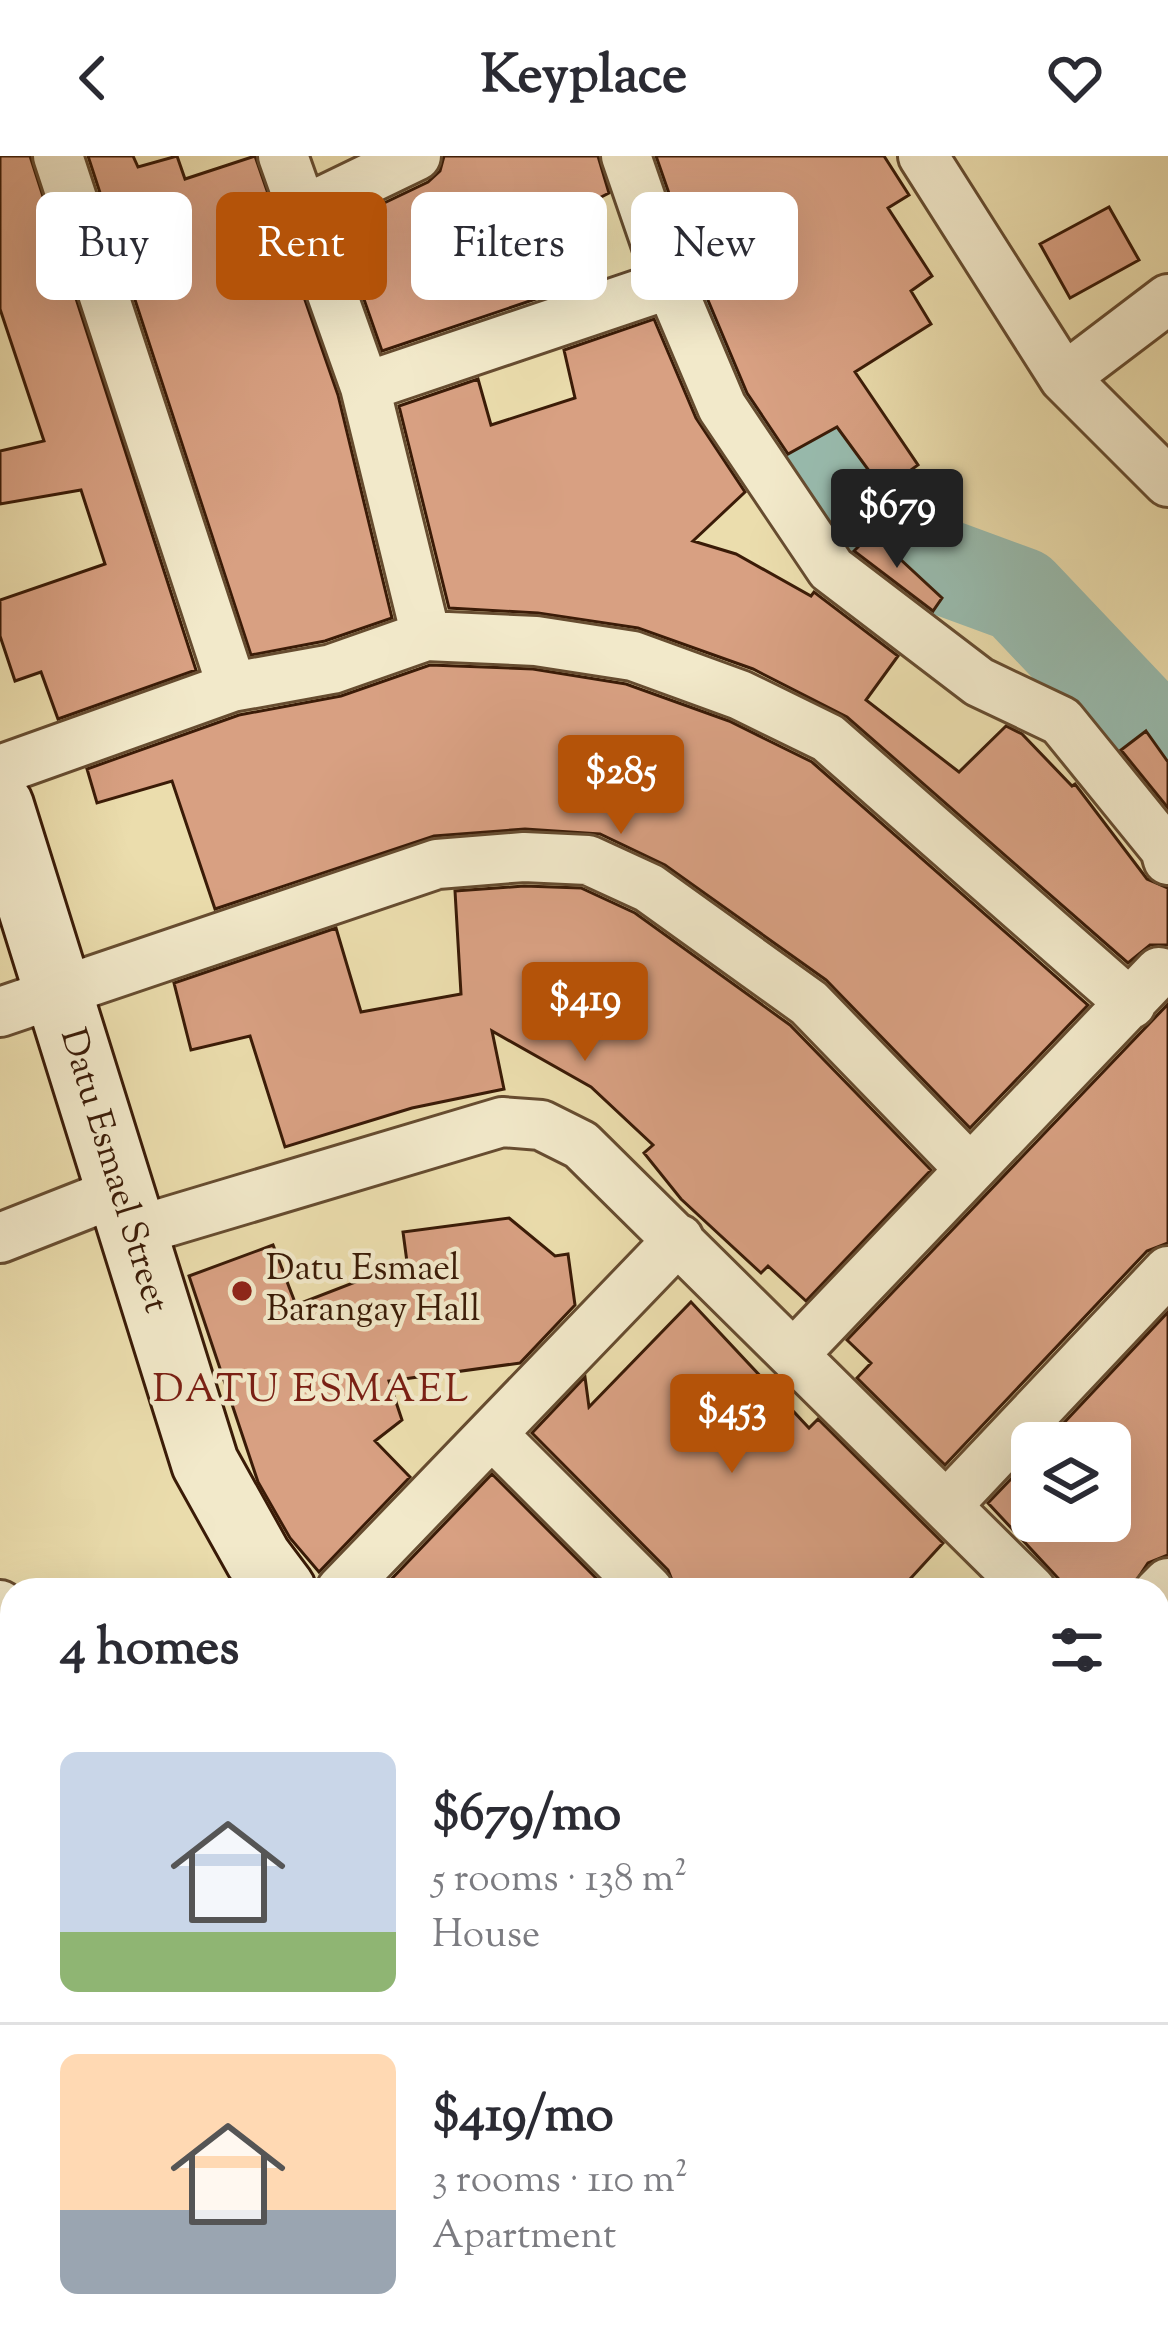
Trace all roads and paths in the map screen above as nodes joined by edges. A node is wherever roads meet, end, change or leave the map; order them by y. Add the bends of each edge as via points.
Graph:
1 (58, 156) edge
2 (283, 156) edge
3 (416, 156) edge
4 (626, 156) edge
5 (923, 156) edge
6 (295, 192) edge
7 (341, 192) edge
8 (638, 192) edge
9 (631, 297) edge
10 (1168, 299) edge
11 (334, 300) edge
12 (677, 300) edge
13 (1064, 378) junction
14 (365, 387) junction
15 (1168, 482) edge
16 (426, 636) junction
17 (232, 687) junction
18 (0, 770) edge
19 (0, 806) edge
20 (1168, 860) edge
21 (1156, 976) edge
22 (29, 1002) edge
23 (968, 1167) junction
24 (124, 1212) junction
25 (0, 1238) edge
26 (679, 1239) junction
27 (1168, 1271) edge
28 (795, 1353) junction
29 (492, 1434) junction
30 (947, 1504) junction
31 (273, 1578) edge
32 (353, 1578) edge
33 (636, 1578) edge
34 (1019, 1578) edge

1 - 17 street
2 - 6 street
3 - 7 street
4 - 8 street
5 - 13 street
9 - 14 street
10 - 13 street
11 - 14 street
12 - 20 street via 722,407 831,568 979,682 1061,721
13 - 15 street
14 - 16 street
16 - 17 street via 332,669
16 - 21 street via 633,656 740,695 827,738
17 - 18 street
19 - 22 street, Datu Esmael Street
21 - 23 street
22 - 23 street via 437,864 587,860 649,888 809,1003
22 - 24 street, Datu Esmael Street
23 - 28 street
24 - 25 street
24 - 26 street via 502,1122 542,1125 581,1145
24 - 31 street, Datu Esmael Street via 205,1463
26 - 28 street
26 - 29 street
27 - 30 street
28 - 30 street
29 - 32 street
29 - 33 street
30 - 34 street

